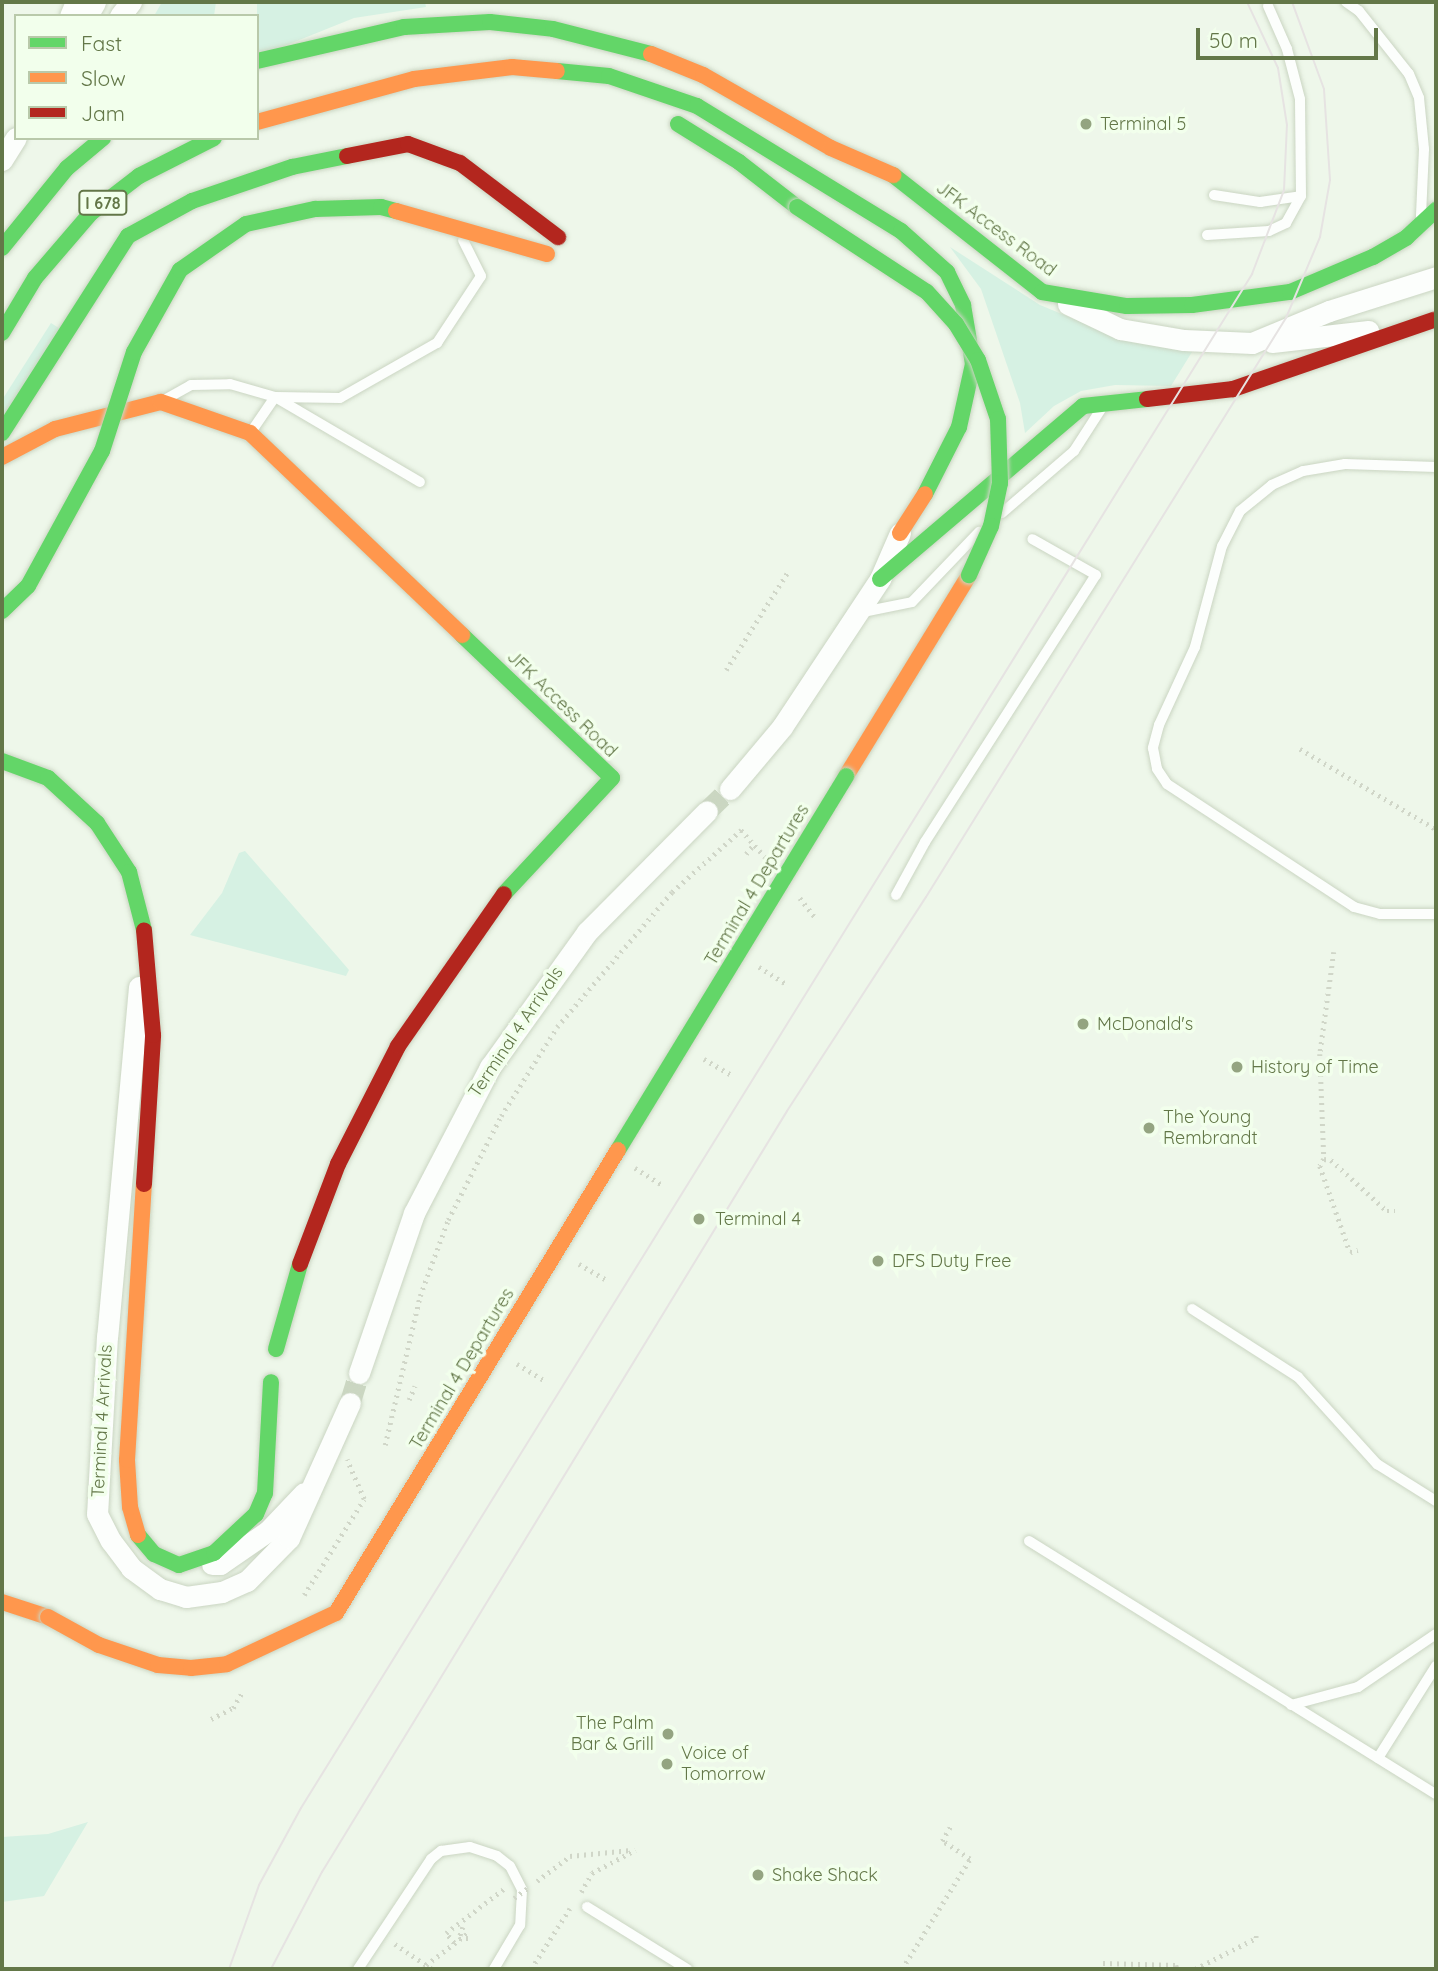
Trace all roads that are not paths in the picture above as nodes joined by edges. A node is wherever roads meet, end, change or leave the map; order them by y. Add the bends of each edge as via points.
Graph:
1 (1346, 2) edge
2 (1268, 6) dead end
3 (259, 61) edge
4 (375, 88) junction
5 (580, 91) dead end
6 (660, 115) dead end
7 (259, 121) edge
8 (15, 140) edge
9 (101, 140) edge
10 (210, 140) edge
11 (2, 160) edge
12 (1214, 195) dead end
13 (1301, 195) junction
14 (1436, 210) edge
15 (1421, 226) junction
16 (458, 230) junction
17 (1207, 235) dead end
18 (558, 237) dead end
19 (2, 248) edge
20 (547, 254) dead end
21 (1436, 277) edge
22 (1042, 292) junction
23 (1434, 320) edge
24 (2, 333) edge
25 (1252, 343) junction
26 (275, 397) junction
27 (1107, 400) junction
28 (161, 402) junction
29 (2, 433) edge
30 (250, 433) junction
31 (2, 457) edge
32 (1436, 467) edge
33 (419, 482) dead end
34 (901, 533) joint
35 (1032, 539) dead end
36 (880, 579) junction
37 (2, 611) edge
38 (855, 613) junction
39 (2, 761) edge
40 (730, 789) tunnel mouth
41 (708, 811) tunnel mouth
42 (896, 895) dead end
43 (1436, 914) edge
44 (144, 930) junction
45 (1192, 1310) dead end
46 (276, 1349) dead end
47 (359, 1373) tunnel mouth
48 (271, 1382) dead end
49 (350, 1403) tunnel mouth
50 (317, 1478) junction
51 (1436, 1501) edge
52 (1029, 1541) dead end
53 (179, 1565) junction
54 (2, 1602) edge
55 (1436, 1634) edge
56 (1436, 1666) edge
57 (1291, 1705) junction
58 (1378, 1758) junction
59 (1436, 1794) edge
60 (587, 1907) dead end
61 (358, 1969) edge
62 (494, 1969) edge
63 (687, 1969) edge

1 - 15 lane via 1359,11 1409,74 1419,98 1424,149
2 - 13 lane via 1287,49 1300,99
3 - 22 main road, JFK Access Road via 374,32 456,24 553,29 645,51 703,75 831,148 893,175
4 - 5 main road via 466,81
4 - 7 main road
4 - 34 main road via 452,72 512,67 587,71 652,88 707,112 901,231 947,272 963,305 972,345 970,387 960,426
6 - 54 main road, Terminal 4 Departures, bridge via 739,162 797,207 928,292 968,342 987,379 1000,442 1000,483 991,526 950,609 336,1613 227,1664 191,1668 129,1656 48,1617
8 - 11 street
9 - 19 main road via 67,168
10 - 24 main road, I 678 via 170,158 111,195 70,234
12 - 13 lane via 1260,202
13 - 17 lane via 1286,223 1269,231
14 - 15 main road, JFK Access Road
15 - 22 main road, JFK Access Road via 1352,266 1290,292 1259,299 1137,306
16 - 20 main road, bridge
16 - 26 lane via 481,276 437,343 340,398
16 - 37 main road, bridge via 381,207 315,209 247,224 180,270 134,352 102,452 27,586
18 - 29 main road via 460,163 408,144 292,167 192,201 128,236
21 - 25 street via 1329,311
22 - 25 street via 1120,329 1184,340
23 - 25 street via 1322,339
23 - 27 main road via 1233,389 1182,398
26 - 28 lane via 230,384 191,385
26 - 30 lane
26 - 33 lane
27 - 36 main road via 1066,416
27 - 38 lane via 1074,452 956,551 912,602
28 - 30 main road, JFK Access Road
28 - 31 main road via 55,429
30 - 46 main road, JFK Access Road via 612,778 495,904 405,1034 358,1121 322,1203 295,1275
32 - 43 lane via 1345,464 1304,471 1272,485 1240,511 1222,546 1195,647 1153,748 1157,769 1167,783 1354,907 1380,914
34 - 36 street
35 - 42 lane via 1096,575
36 - 38 street
38 - 40 street via 782,727
39 - 44 main road via 48,779 97,823 129,872
41 - 47 street, Terminal 4 Arrivals via 587,932 490,1067 414,1213
44 - 50 street, Terminal 4 Arrivals via 107,1336 97,1514 131,1568 160,1589 186,1597 222,1592 247,1581 289,1538
44 - 53 main road via 153,1035 127,1460 137,1534 154,1554
45 - 51 lane via 1292,1373 1370,1457
48 - 53 main road via 265,1493 256,1514 214,1553
49 - 50 street, Terminal 4 Arrivals
50 - 53 street via 268,1531 220,1564
52 - 57 lane
55 - 57 lane via 1358,1687
56 - 58 lane
57 - 58 lane
58 - 59 lane
60 - 63 lane
61 - 62 lane via 431,1859 442,1851 470,1847 498,1856 510,1866 522,1890 520,1925

